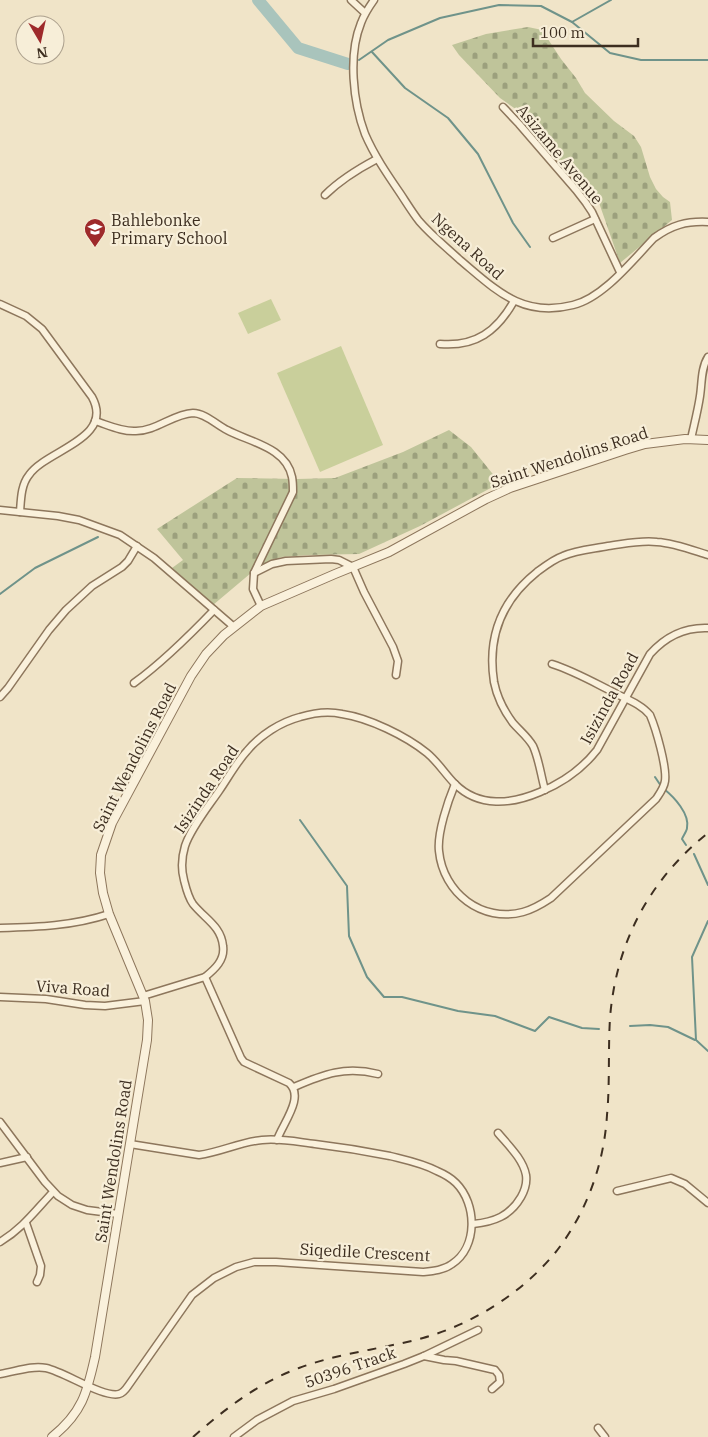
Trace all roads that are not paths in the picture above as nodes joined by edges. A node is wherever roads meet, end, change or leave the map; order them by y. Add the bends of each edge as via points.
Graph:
1 (351, 0) edge
2 (374, 0) edge
3 (365, 13) junction
4 (503, 107) dead end
5 (377, 159) junction
6 (325, 196) dead end
7 (595, 219) junction
8 (708, 222) edge
9 (553, 238) dead end
10 (620, 272) junction
11 (514, 301) junction
12 (0, 304) edge
13 (440, 344) dead end
14 (708, 357) edge
15 (95, 421) junction
16 (691, 439) junction
17 (708, 440) edge
18 (0, 510) edge
19 (20, 512) junction
20 (137, 546) junction
21 (708, 555) edge
22 (353, 567) junction
23 (254, 573) junction
24 (261, 606) junction
25 (214, 610) junction
26 (234, 627) junction
27 (708, 628) edge
28 (552, 664) dead end
29 (396, 675) dead end
30 (134, 683) dead end
31 (0, 697) edge
32 (626, 698) junction
33 (455, 784) junction
34 (545, 790) junction
35 (109, 914) junction
36 (0, 928) edge
37 (205, 977) junction
38 (0, 997) edge
39 (144, 998) junction
40 (378, 1074) dead end
41 (294, 1087) junction
42 (0, 1122) edge
43 (498, 1133) dead end
44 (277, 1140) junction
45 (130, 1144) junction
46 (27, 1158) junction
47 (0, 1163) edge
48 (617, 1191) dead end
49 (53, 1192) junction
50 (708, 1203) edge
51 (118, 1214) junction
52 (26, 1223) junction
53 (473, 1224) junction
54 (0, 1242) edge
55 (37, 1282) dead end
56 (478, 1330) dead end
57 (424, 1356) junction
58 (0, 1374) edge
59 (88, 1386) junction
60 (492, 1389) dead end
61 (598, 1428) dead end
62 (52, 1437) edge
63 (234, 1437) edge
64 (605, 1437) edge

1 - 3 street
2 - 3 street, Ngena Road
3 - 5 street, Ngena Road via 354,52 354,88 365,134
4 - 7 street, Asizame Avenue via 576,190
5 - 6 street via 346,176
5 - 11 street, Ngena Road via 434,236 493,288
7 - 9 street, Asizame Avenue
7 - 10 street, Asizame Avenue
8 - 10 street, Ngena Road via 692,222 662,232
10 - 11 street, Ngena Road via 591,298 575,305 544,308
11 - 13 street via 486,335 467,342
12 - 15 street via 26,316 42,329 92,397 96,405
14 - 16 street
15 - 19 street via 85,436 29,474 23,486
15 - 23 street via 137,432 196,413 273,451 285,462 293,478 293,492
16 - 17 street, Saint Wendolins Road
16 - 22 street, Saint Wendolins Road via 645,444 510,488 389,552
18 - 19 street
19 - 20 street via 79,520 120,535
20 - 25 street
20 - 31 street via 122,567 92,586 66,610
21 - 34 street via 656,542 633,542 568,554 553,560 529,578 508,602 493,646 494,683 501,704 534,749
22 - 23 street via 331,559 286,560
22 - 24 street, Saint Wendolins Road
22 - 29 street via 393,647 398,661
23 - 24 street via 253,589
24 - 26 street, Saint Wendolins Road
25 - 26 street
25 - 30 street via 181,644
26 - 35 street, Saint Wendolins Road via 206,654 192,676 112,823 100,873
27 - 32 street, Isizinda Road via 681,631 659,644
28 - 32 street
32 - 33 street via 645,709 652,720 664,767 663,788 571,880 537,907 522,913 493,914 469,904 452,888 441,866 439,842
32 - 34 street, Isizinda Road via 590,759 580,769
33 - 34 street, Isizinda Road via 472,795 499,802 524,799
33 - 37 street, Isizinda Road via 421,748 377,725 341,713 300,717 280,725 258,740 238,763 185,846 183,878 188,894 220,933 223,948 220,962
35 - 36 street via 55,926
35 - 39 street, Saint Wendolins Road
37 - 39 street
37 - 41 street via 244,1062
38 - 39 street, Viva Road via 105,1006
39 - 45 street, Saint Wendolins Road via 148,1020
40 - 41 street via 346,1070
41 - 44 street via 295,1103
42 - 46 street
43 - 53 street via 520,1161 526,1175 525,1187 516,1205 506,1214
44 - 45 street via 250,1142 199,1155
44 - 53 street via 358,1149 424,1165 457,1184 468,1203
45 - 51 street, Saint Wendolins Road
46 - 47 street
46 - 49 street
48 - 50 street via 671,1178 685,1184
49 - 51 street via 76,1206
49 - 52 street
51 - 59 street, Saint Wendolins Road
52 - 54 street
52 - 55 street via 41,1266
53 - 59 street, Siqedile Crescent via 468,1244 459,1258 452,1265 432,1271 276,1262 254,1262 236,1267 214,1278 192,1295 125,1390 114,1394
56 - 57 street, 50396 Track
57 - 60 street via 495,1370 500,1382
57 - 63 street, 50396 Track via 334,1390 293,1401
58 - 59 street, Siqedile Crescent via 47,1368
59 - 62 street, Saint Wendolins Road via 74,1414
61 - 64 street

